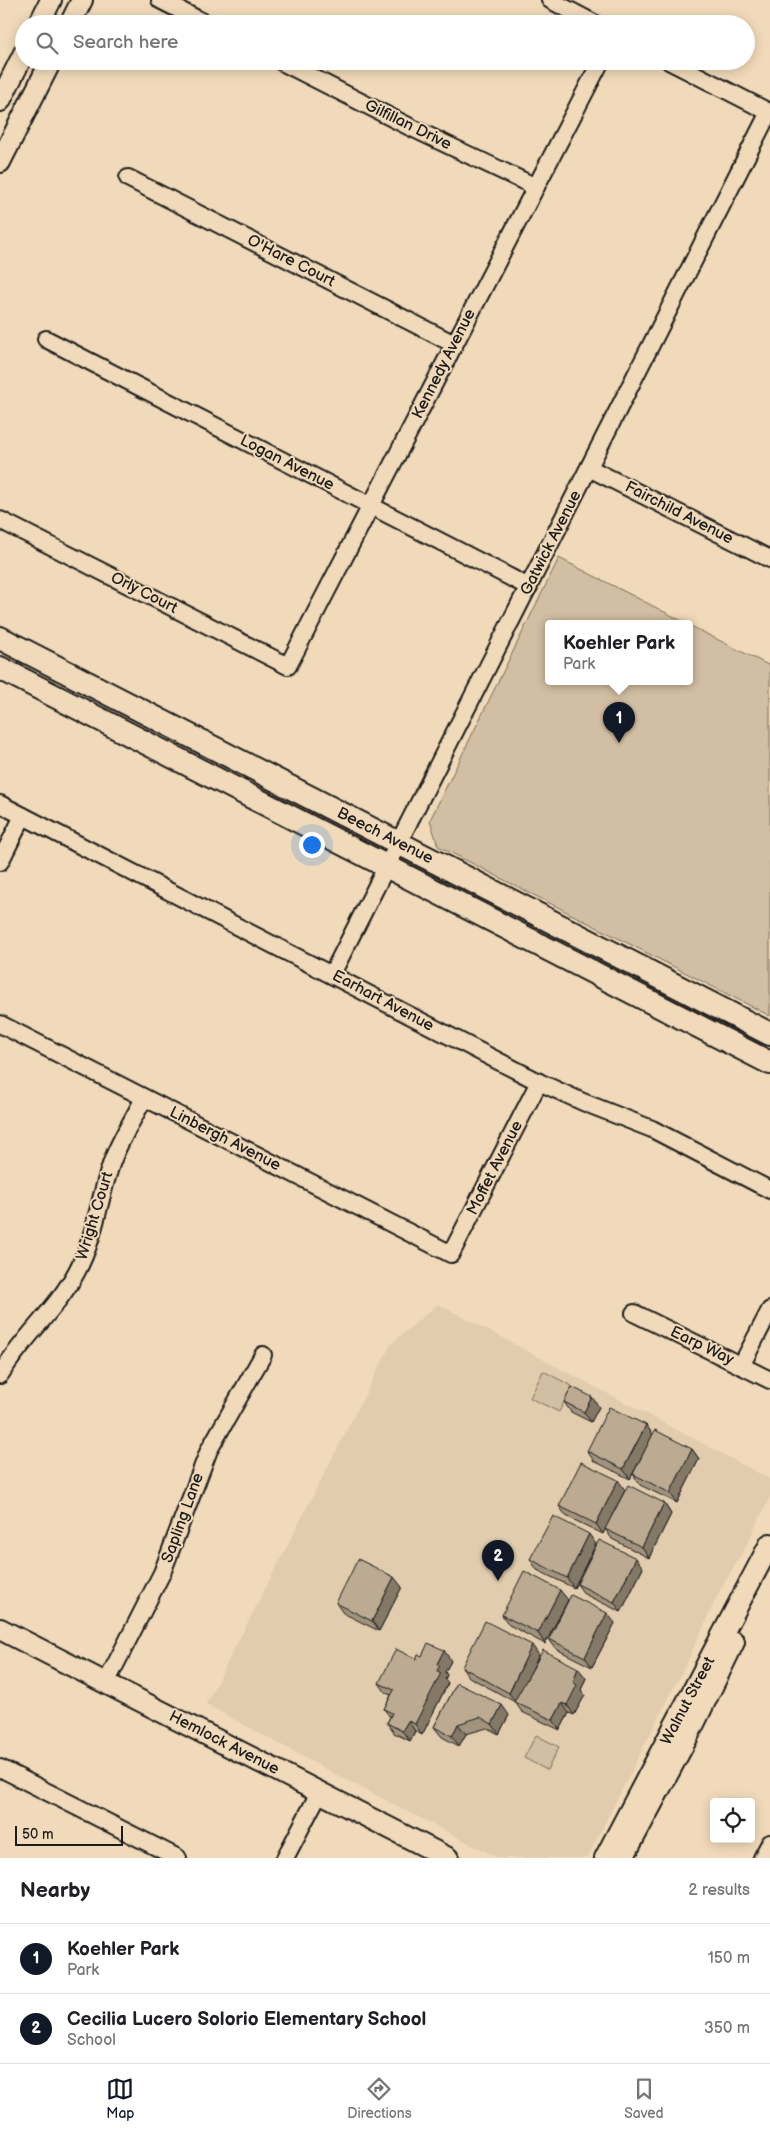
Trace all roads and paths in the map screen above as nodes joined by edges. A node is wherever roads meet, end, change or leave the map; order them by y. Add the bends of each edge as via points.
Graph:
1 (51, 0) edge
2 (82, 0) edge
3 (160, 0) edge
4 (550, 0) edge
5 (44, 15) edge
6 (74, 15) edge
7 (189, 15) edge
8 (579, 15) edge
9 (16, 70) edge
10 (46, 70) edge
11 (298, 70) edge
12 (596, 70) edge
13 (687, 70) edge
14 (0, 101) edge
15 (0, 162) edge
16 (128, 178) dead end
17 (536, 187) junction
18 (46, 338) dead end
19 (454, 344) junction
20 (589, 468) junction
21 (372, 506) junction
22 (0, 520) edge
23 (770, 559) edge
24 (529, 587) junction
25 (0, 638) edge
26 (288, 666) joint
27 (0, 668) edge
28 (0, 804) edge
29 (24, 816) junction
30 (399, 844) junction
31 (0, 862) edge
32 (387, 868) junction
33 (332, 974) junction
34 (0, 1024) edge
35 (770, 1034) edge
36 (770, 1063) edge
37 (539, 1082) junction
38 (144, 1098) junction
39 (770, 1190) edge
40 (451, 1254) joint
41 (770, 1310) edge
42 (634, 1312) dead end
43 (264, 1355) dead end
44 (741, 1366) junction
45 (0, 1375) edge
46 (770, 1380) edge
47 (770, 1544) edge
48 (770, 1572) edge
49 (0, 1629) edge
50 (106, 1683) junction
51 (0, 1768) edge
52 (320, 1791) junction
53 (770, 1843) edge
54 (178, 1858) edge
55 (285, 1858) edge
56 (448, 1858) edge
57 (605, 1858) edge
58 (623, 1858) edge
59 (762, 1858) edge

1 - 5 street
2 - 6 street
3 - 7 street
4 - 8 street
9 - 14 street
10 - 15 street
11 - 17 street, Gilfillan Drive
12 - 17 street, Kennedy Avenue
13 - 20 street, Gatwick Avenue via 769,112
16 - 19 street, O'Hare Court
17 - 19 street, Kennedy Avenue
18 - 21 street, Logan Avenue
19 - 21 street, Kennedy Avenue
20 - 23 street, Fairchild Avenue
20 - 24 street, Gatwick Avenue
21 - 24 street, Logan Avenue
21 - 26 street, Kennedy Avenue
22 - 26 street, Orly Court
24 - 30 street, Gatwick Avenue
25 - 30 main road, Beech Avenue
27 - 32 main road, Beech Avenue
28 - 29 street, Earhart Avenue
29 - 31 street
29 - 33 street, Earhart Avenue
30 - 32 street, Gatwick Avenue
30 - 35 main road, Beech Avenue
32 - 33 street, Gatwick Avenue
32 - 36 main road, Beech Avenue
33 - 37 street, Earhart Avenue
34 - 38 street, Linbergh Avenue
37 - 39 street, Earhart Avenue via 652,1128
37 - 40 street, Moffet Avenue
38 - 40 street, Linbergh Avenue
38 - 45 street, Wright Court via 113,1159 86,1255 64,1293 9,1359
41 - 44 street
42 - 44 street, Earp Way
43 - 50 street, Sapling Lane via 208,1450 162,1573
44 - 46 street, Earp Way
47 - 57 street, Walnut Street
48 - 58 street, Walnut Street
49 - 50 street, Hemlock Avenue
50 - 52 street, Hemlock Avenue
51 - 54 street
52 - 55 street
52 - 56 street, Hemlock Avenue
53 - 59 street

